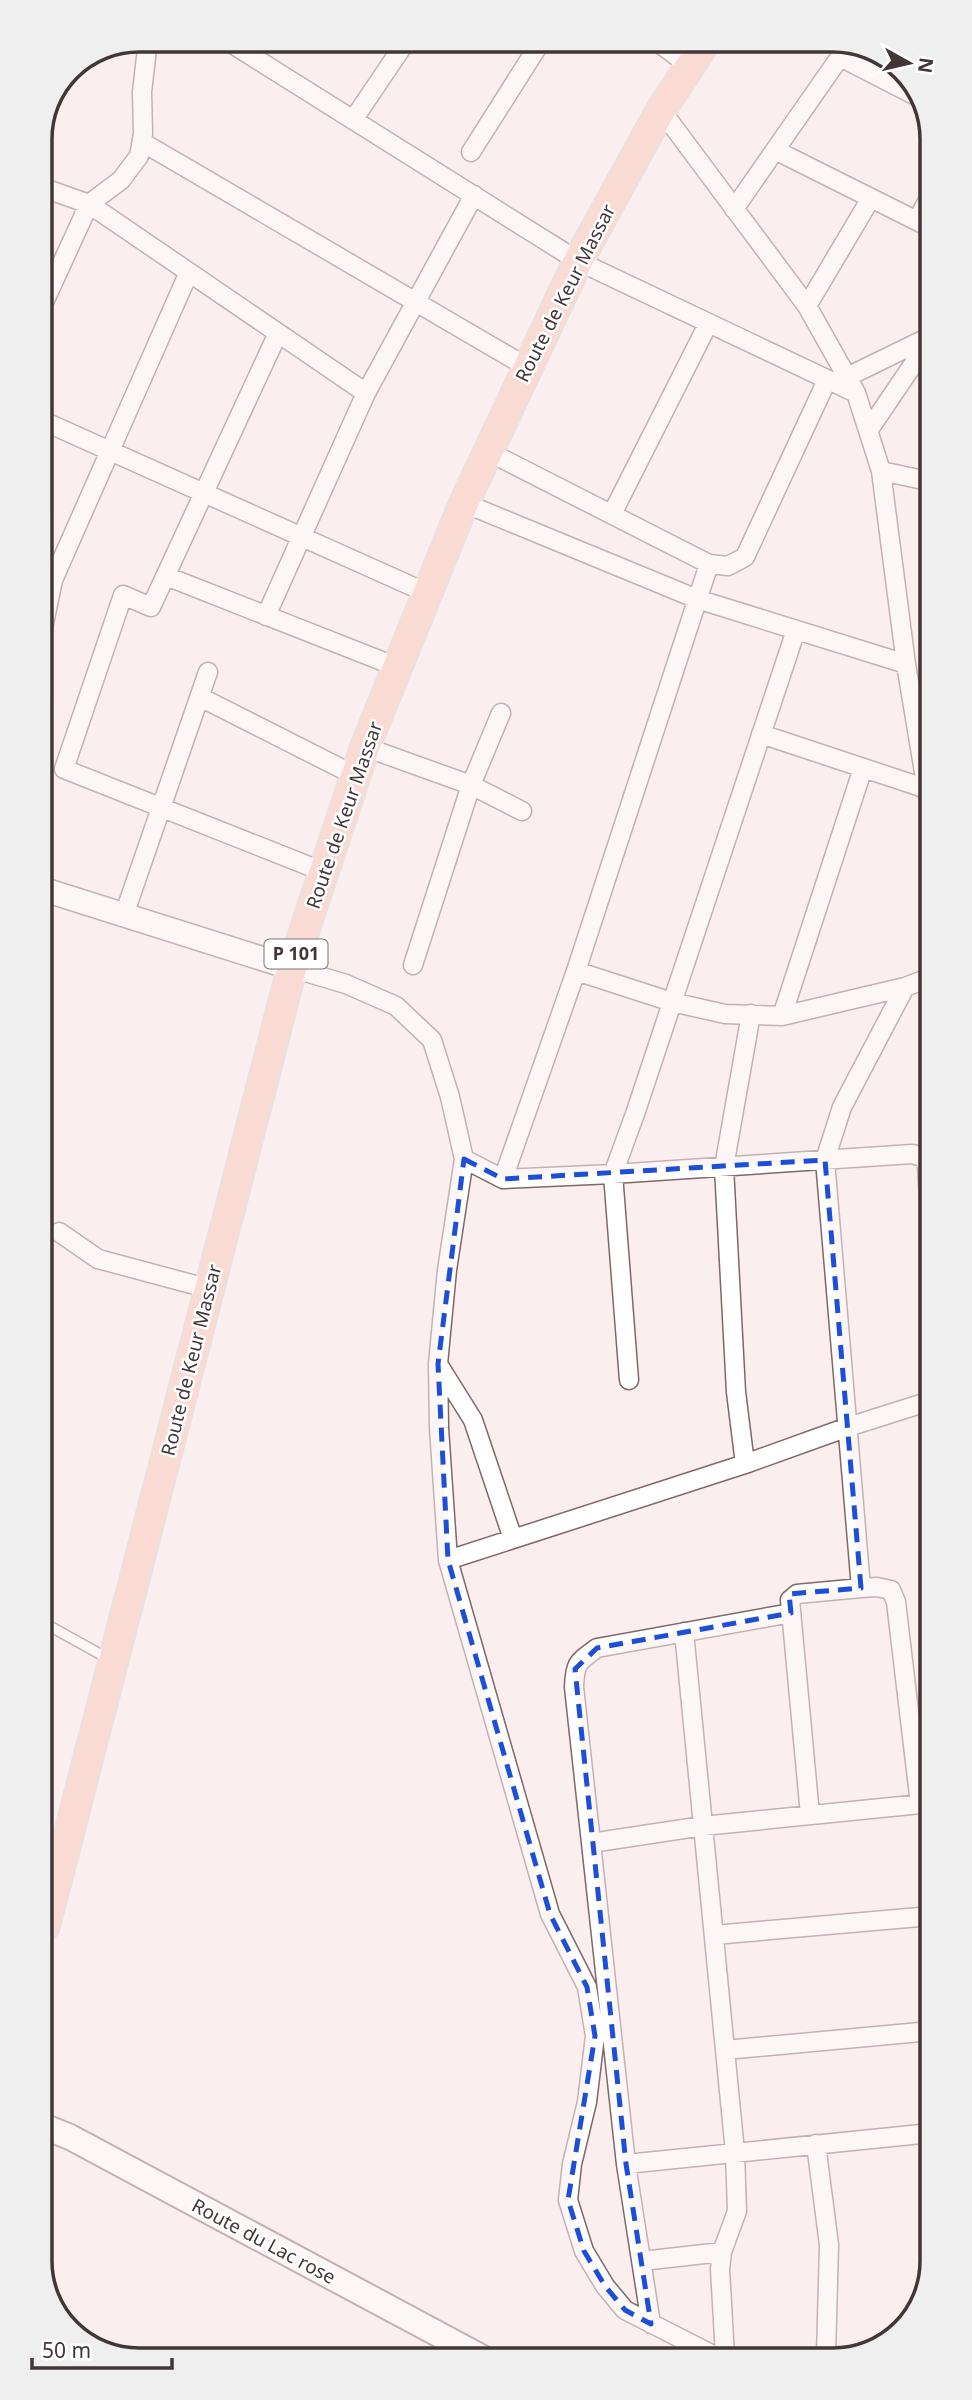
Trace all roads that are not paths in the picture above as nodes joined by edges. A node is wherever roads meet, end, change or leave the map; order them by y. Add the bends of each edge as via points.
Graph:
1 (146, 52) edge
2 (245, 52) edge
3 (399, 52) edge
4 (534, 53) edge
5 (672, 53) edge
6 (699, 53) edge
7 (842, 53) edge
8 (851, 55) edge
9 (690, 66) junction
10 (874, 69) edge
11 (662, 110) junction
12 (354, 120) junction
13 (142, 142) junction
14 (775, 150) junction
15 (471, 152) dead end
16 (53, 191) edge
17 (474, 195) junction
18 (871, 198) junction
19 (89, 204) junction
20 (734, 209) junction
21 (920, 222) edge
22 (578, 261) junction
23 (189, 272) junction
24 (53, 283) edge
25 (416, 302) junction
26 (807, 306) junction
27 (708, 324) junction
28 (278, 333) junction
29 (920, 341) edge
30 (920, 354) edge
31 (527, 367) junction
32 (847, 377) junction
33 (827, 380) junction
34 (366, 393) junction
35 (856, 393) junction
36 (53, 425) edge
37 (868, 431) junction
38 (110, 451) junction
39 (487, 451) junction
40 (881, 471) junction
41 (920, 479) edge
42 (204, 493) junction
43 (464, 503) junction
44 (612, 514) junction
45 (302, 537) junction
46 (709, 564) junction
47 (166, 576) junction
48 (53, 581) edge
49 (427, 593) junction
50 (697, 599) junction
51 (266, 615) junction
52 (796, 630) junction
53 (906, 664) junction
54 (397, 667) junction
55 (208, 672) dead end
56 (200, 697) junction
57 (501, 713) dead end
58 (920, 722) edge
59 (761, 734) junction
60 (365, 747) junction
61 (863, 768) junction
62 (356, 776) junction
63 (471, 785) junction
64 (920, 789) edge
65 (161, 807) junction
66 (522, 811) dead end
67 (324, 872) junction
68 (53, 893) edge
69 (124, 915) junction
70 (413, 965) dead end
71 (292, 968) junction
72 (576, 971) junction
73 (920, 982) edge
74 (905, 988) junction
75 (672, 1002) junction
76 (751, 1014) junction
77 (782, 1016) junction
78 (920, 1156) edge
79 (464, 1159) junction
80 (825, 1160) junction
81 (724, 1167) junction
82 (613, 1174) junction
83 (503, 1179) junction
84 (59, 1233) dead end
85 (210, 1289) junction
86 (438, 1364) junction
87 (629, 1380) dead end
88 (920, 1404) edge
89 (848, 1427) junction
90 (745, 1464) junction
91 (513, 1539) junction
92 (448, 1560) junction
93 (861, 1588) junction
94 (791, 1613) junction
95 (52, 1628) edge
96 (684, 1632) junction
97 (114, 1662) junction
98 (920, 1768) edge
99 (920, 1804) edge
100 (810, 1815) junction
101 (703, 1826) junction
102 (591, 1843) junction
103 (52, 1899) edge
104 (920, 1917) edge
105 (714, 1935) junction
106 (920, 2032) edge
107 (725, 2050) junction
108 (52, 2130) edge
109 (920, 2134) edge
110 (816, 2144) junction
111 (735, 2152) junction
112 (626, 2164) junction
113 (722, 2252) junction
114 (642, 2261) junction
115 (652, 2324) junction
116 (463, 2347) edge
117 (699, 2348) edge
118 (725, 2348) edge
119 (826, 2348) edge

1 - 13 street
2 - 12 street
3 - 12 street
4 - 15 street
5 - 9 street
6 - 9 main road, Route de Keur Massar / P 101
7 - 14 street
8 - 10 street
9 - 11 main road, Route de Keur Massar / P 101
11 - 20 street
11 - 22 main road, Route de Keur Massar / P 101
12 - 17 street
13 - 19 street via 139,156 121,180
13 - 25 street
14 - 18 street
14 - 20 street
16 - 19 street
17 - 22 street
17 - 25 street
18 - 21 street
18 - 26 street
19 - 23 street
19 - 24 street
20 - 26 street
22 - 27 street
22 - 31 main road, Route de Keur Massar / P 101
23 - 28 street
23 - 38 street
25 - 31 street
25 - 34 street
26 - 32 street
27 - 33 street
27 - 44 street
28 - 34 street
28 - 42 street
29 - 32 street
30 - 37 street
31 - 39 main road, Route de Keur Massar / P 101
32 - 35 street
33 - 35 street
33 - 46 street via 745,558 728,566
34 - 45 street
35 - 37 street
36 - 38 street
37 - 40 street
38 - 42 street
38 - 48 street
39 - 43 main road, Route de Keur Massar / P 101
39 - 44 street
40 - 41 street
40 - 53 street
42 - 45 street
42 - 47 street
43 - 49 main road, Route de Keur Massar / P 101
43 - 50 street
44 - 46 street
45 - 49 street
45 - 51 street
46 - 50 street
47 - 51 street
47 - 65 street via 151,607 123,594 64,769
49 - 54 main road, Route de Keur Massar / P 101
50 - 52 street
50 - 72 street
51 - 54 street
52 - 53 street
52 - 59 street
53 - 58 street
54 - 60 main road, Route de Keur Massar / P 101
55 - 56 street
56 - 62 street
56 - 65 street
57 - 63 street
59 - 61 street
59 - 75 street
60 - 62 main road, Route de Keur Massar / P 101
60 - 63 street
61 - 64 street
61 - 77 street
62 - 67 main road, Route de Keur Massar / P 101
63 - 66 street
63 - 70 street
65 - 67 street
65 - 69 street
67 - 71 main road, Route de Keur Massar / P 101
68 - 69 street
69 - 71 street
71 - 79 street via 346,984 396,1006 432,1040
71 - 85 main road, Route de Keur Massar / P 101
72 - 75 street
72 - 83 street
73 - 74 street
74 - 77 street
74 - 80 street via 842,1107
75 - 76 street via 725,1014
75 - 82 street
76 - 77 street
76 - 81 street
78 - 80 street
79 - 83 street
79 - 86 street
80 - 81 street
80 - 89 street
81 - 82 street
81 - 90 street via 736,1392
82 - 83 street
82 - 87 street
84 - 85 street via 98,1259
85 - 97 main road, Route de Keur Massar / P 101
86 - 91 street via 473,1420
86 - 92 street
88 - 89 street
89 - 90 street
89 - 93 street
90 - 91 street
91 - 92 street
92 - 115 street via 550,1914 587,1987 596,2036 568,2200 584,2251 604,2286 625,2310
93 - 94 street via 797,1594 790,1600
93 - 98 street via 891,1590 896,1602
94 - 96 street
94 - 100 street
95 - 97 lane
96 - 101 street
96 - 102 street via 597,1648 575,1669
97 - 103 main road, Route de Keur Massar / P 101
99 - 100 street
100 - 101 street
101 - 102 street
101 - 105 street
102 - 112 street
104 - 105 street
105 - 107 street
106 - 107 street
107 - 111 street
108 - 116 main road, Route du Lac rose
109 - 110 street
110 - 111 street
110 - 119 street via 829,2245
111 - 112 street
111 - 113 street via 737,2211
112 - 114 street
113 - 114 street
113 - 118 street
114 - 115 street
115 - 117 street

